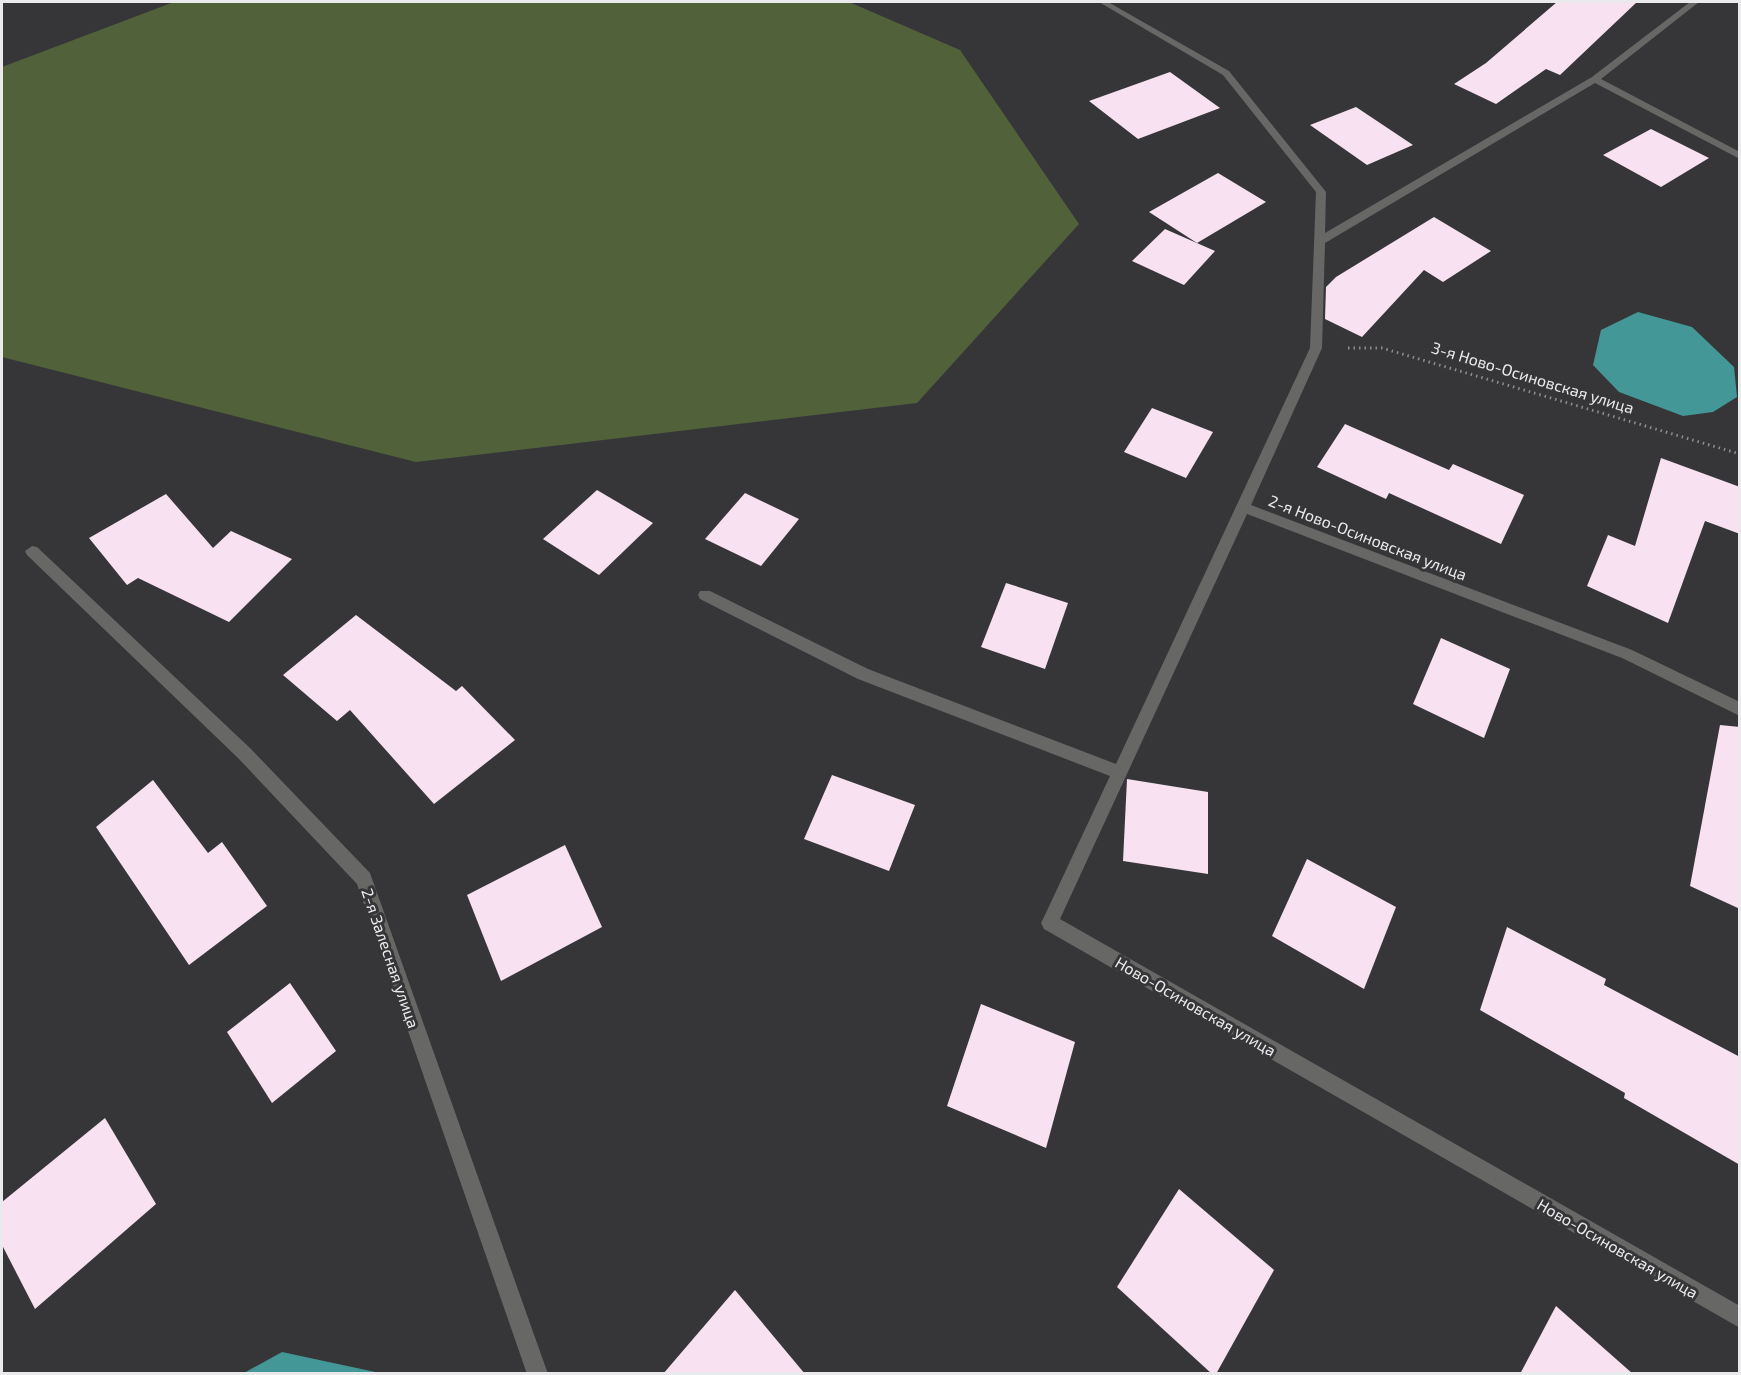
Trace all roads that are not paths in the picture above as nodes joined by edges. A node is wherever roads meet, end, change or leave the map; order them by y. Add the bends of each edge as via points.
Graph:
1 (1103, 2) edge
2 (1695, 2) edge
3 (1595, 79) junction
4 (1740, 156) edge
5 (1320, 241) junction
6 (1243, 507) junction
7 (32, 551) dead end
8 (705, 595) dead end
9 (1740, 710) edge
10 (1120, 773) junction
11 (1740, 1318) edge
12 (538, 1374) edge

1 - 5 street, 2-я Ново-Осиновская улица via 1226,73 1321,192
2 - 3 street
3 - 4 street
3 - 5 street
5 - 6 street, 2-я Ново-Осиновская улица via 1316,348
6 - 9 street, 2-я Ново-Осиновская улица via 1627,654
6 - 10 street, Ново-Осиновская улица
7 - 12 street, 2-я Залесная улица via 245,754 363,879
8 - 10 street via 863,674
10 - 11 street, Ново-Осиновская улица via 1050,923

